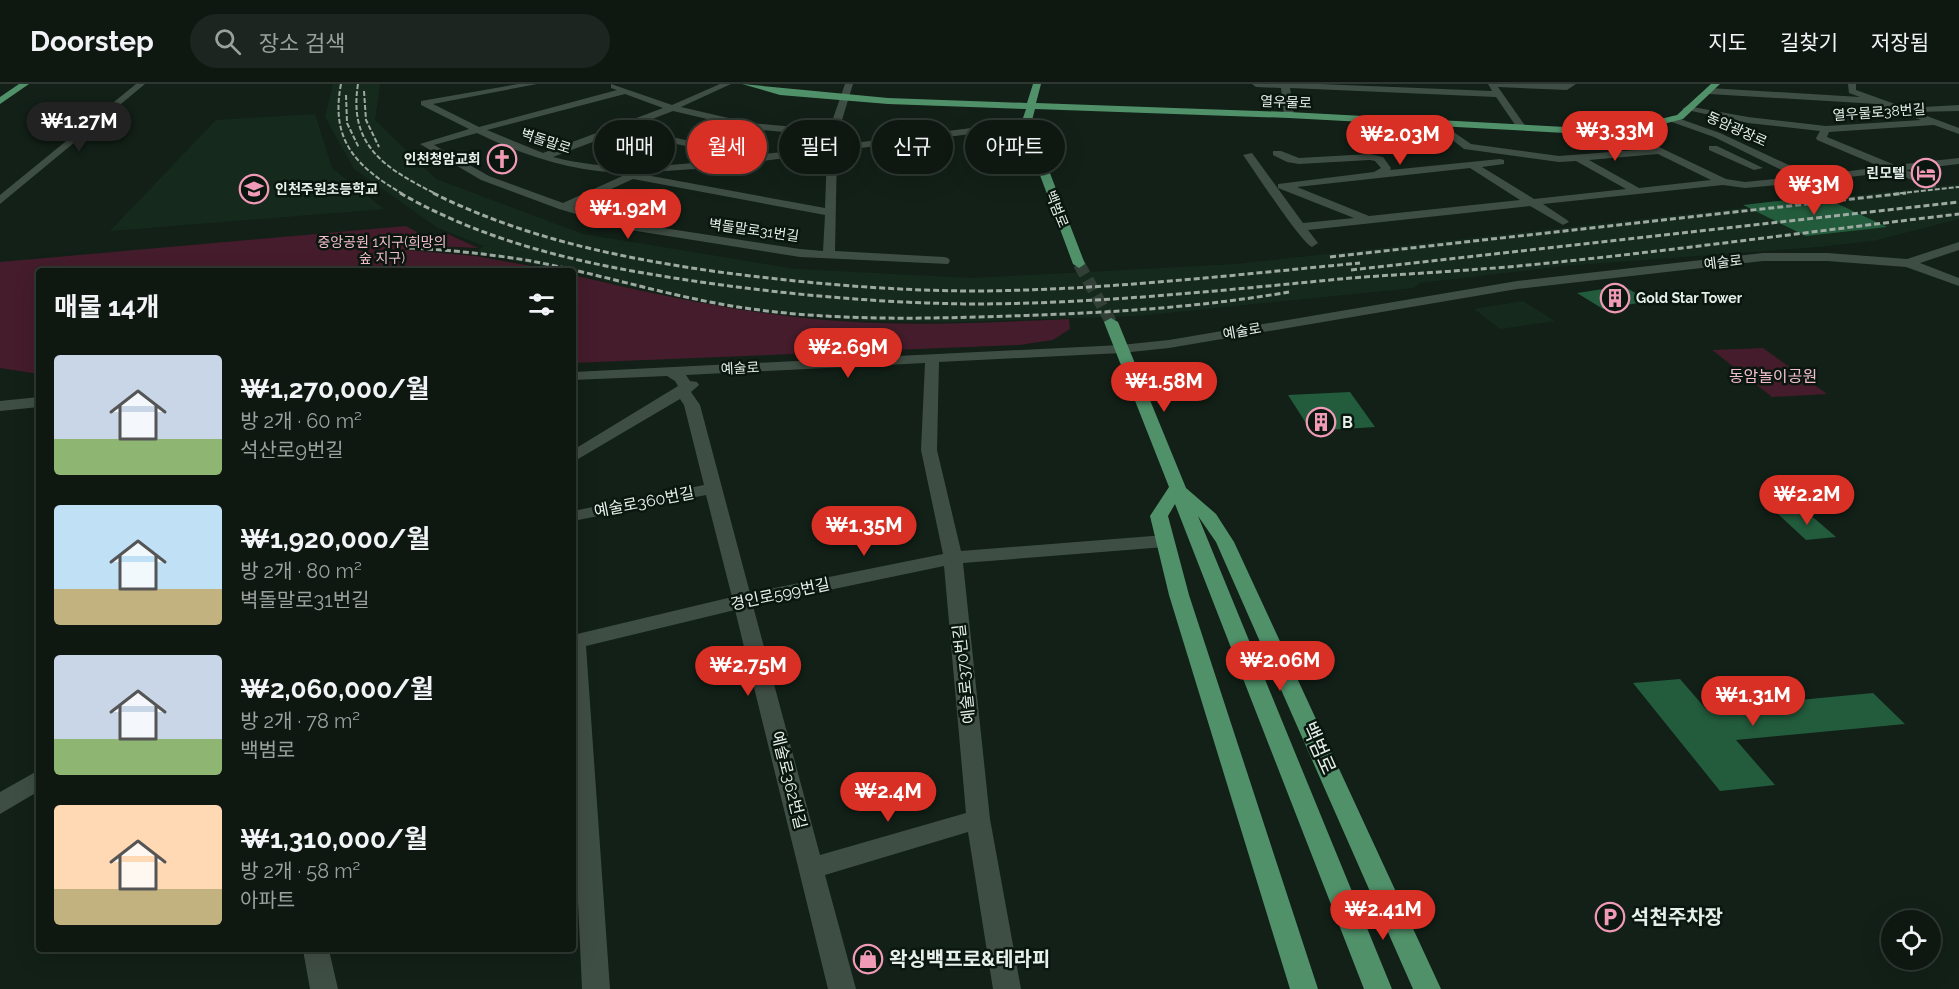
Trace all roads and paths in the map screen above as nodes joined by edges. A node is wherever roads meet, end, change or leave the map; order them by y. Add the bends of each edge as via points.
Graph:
1 (25, 84) edge
2 (141, 84) edge
3 (472, 84) edge
4 (533, 84) edge
5 (610, 84) edge
6 (727, 84) edge
7 (746, 84) edge
8 (849, 84) edge
9 (1037, 84) edge
10 (1256, 84) edge
11 (1492, 84) edge
12 (1852, 84) edge
13 (1286, 85) edge
14 (1348, 86) edge
15 (1570, 86) edge
16 (1424, 88) edge
17 (1712, 88) edge
18 (625, 91) junction
19 (472, 94) junction
20 (1498, 94) junction
21 (843, 98) junction
22 (0, 101) edge
23 (1877, 101) junction
24 (1031, 106) junction
25 (672, 108) junction
26 (1959, 108) edge
27 (1687, 109) junction
28 (1899, 109) junction
29 (1289, 115) junction
30 (1672, 119) junction
31 (638, 120) edge
32 (837, 120) edge
33 (1027, 120) edge
34 (1934, 122) junction
35 (1436, 123) junction
36 (1824, 125) junction
37 (779, 127) edge
38 (1521, 127) junction
39 (477, 130) junction
40 (1617, 130) junction
41 (1959, 131) edge
42 (965, 132) edge
43 (594, 136) edge
44 (860, 146) edge
45 (1713, 148) dead end
46 (1660, 151) junction
47 (1277, 153) dead end
48 (1248, 155) dead end
49 (1678, 155) junction
50 (543, 157) junction
51 (1579, 158) junction
52 (1959, 161) edge
53 (1500, 162) dead end
54 (1940, 163) junction
55 (1472, 165) junction
56 (594, 168) edge
57 (1893, 168) junction
58 (1788, 169) junction
59 (1766, 171) junction
60 (1959, 171) edge
61 (630, 174) edge
62 (637, 174) edge
63 (831, 174) edge
64 (1043, 174) edge
65 (1375, 175) junction
66 (1815, 178) dead end
67 (1723, 182) junction
68 (1932, 185) dead end
69 (1276, 186) junction
70 (1637, 191) junction
71 (0, 201) edge
72 (1531, 202) junction
73 (562, 207) junction
74 (831, 213) junction
75 (1369, 219) junction
76 (1563, 222) dead end
77 (1299, 227) junction
78 (1312, 243) dead end
79 (1959, 246) edge
80 (829, 253) junction
81 (944, 261) dead end
82 (1908, 263) junction
83 (1079, 264) tunnel mouth
84 (1959, 282) edge
85 (1111, 322) tunnel mouth
86 (1121, 349) junction
87 (932, 359) junction
88 (715, 369) junction
89 (670, 371) junction
90 (576, 376) edge
91 (683, 391) junction
92 (36, 402) edge
93 (0, 406) edge
94 (576, 455) edge
95 (714, 488) junction
96 (1176, 489) junction
97 (576, 515) edge
98 (1165, 541) junction
99 (953, 558) junction
100 (744, 601) junction
101 (576, 642) edge
102 (576, 674) edge
103 (36, 781) edge
104 (0, 804) edge
105 (978, 819) junction
106 (811, 868) junction
107 (316, 952) edge
108 (324, 989) edge
109 (596, 989) edge
110 (842, 989) edge
111 (1006, 989) edge
112 (1304, 989) edge
113 (1378, 989) edge
114 (1427, 989) edge

1 - 22 main road
2 - 71 street
3 - 19 street
4 - 19 street
5 - 18 street
6 - 25 street
7 - 21 main road, 열우물로 via 780,92
8 - 21 street
9 - 24 main road
10 - 13 street
11 - 15 street
11 - 20 street
12 - 23 street via 1852,91
13 - 14 street
13 - 29 street
14 - 16 street
16 - 20 street
17 - 23 street, 열우물로 via 1811,102
17 - 27 main road, 열우물로
18 - 25 street
18 - 39 street
19 - 39 street, 벽돌말로 via 424,103
20 - 38 street
21 - 24 main road, 열우물로
21 - 32 street
23 - 28 street
24 - 29 main road, 열우물로
24 - 33 main road
25 - 31 street
25 - 37 street
26 - 28 street
27 - 30 main road, 열우물로
27 - 36 street, 열우물로38번길 via 1748,120
28 - 34 street
29 - 35 main road, 열우물로
30 - 40 main road, 열우물로
30 - 58 street, 동암광장로 via 1717,135
34 - 36 street, 열우물로38번길
34 - 41 street
35 - 38 main road, 열우물로
35 - 51 street via 1468,147
36 - 57 street, 열우물로38번길 via 1821,138
38 - 40 main road, 열우물로
39 - 50 street, 벽돌말로
39 - 73 street, 벽돌말로31번길 via 425,144 485,178
40 - 46 street
42 - 44 street, 벽돌말로
43 - 50 street
45 - 59 street
46 - 49 street
46 - 51 street
47 - 65 street via 1299,161 1379,159 1386,168
48 - 69 street
49 - 59 street via 1736,177 1771,174
49 - 67 street
50 - 56 street, 벽돌말로
51 - 70 street
52 - 54 street
53 - 55 street
54 - 57 street
54 - 60 street
55 - 65 street
55 - 72 street
57 - 66 street
57 - 68 street
58 - 59 street
58 - 67 street via 1802,176 1800,180 1745,185
61 - 73 street
62 - 74 street
63 - 74 street
64 - 83 main road, 백범로
65 - 69 street
67 - 70 street
69 - 75 street
69 - 77 street
70 - 72 street
72 - 75 street
72 - 76 street
73 - 80 street, 벽돌말로31번길 via 630,226 727,243
74 - 80 street
75 - 77 street
77 - 78 street
79 - 82 street
80 - 81 street, 벽돌말로31번길
82 - 84 street
82 - 86 street, 예술로 via 1764,257 1517,285
85 - 86 main road, 백범로
86 - 87 street, 예술로
86 - 96 main road, 백범로
87 - 88 street, 예술로
87 - 99 street, 예술로370번길 via 929,450
88 - 89 street, 예술로
88 - 91 street
89 - 90 street, 예술로
89 - 91 street, 예술로362번길 via 681,378
91 - 94 street
91 - 95 street, 예술로362번길 via 692,405
92 - 93 street
95 - 97 street, 예술로360번길
95 - 100 street, 예술로362번길
96 - 98 main road via 1159,516
96 - 113 main road, 백범로
96 - 114 main road, 백범로 via 1210,518 1225,542
98 - 99 street, 경인로599번길
98 - 112 main road
99 - 100 street, 경인로599번길
99 - 105 street, 예술로370번길
100 - 101 street, 경인로599번길
100 - 106 street, 예술로362번길
102 - 109 street, 경인로599번길
103 - 104 street
105 - 106 street
105 - 111 street, 예술로370번길
106 - 110 street, 예술로362번길
107 - 108 street

